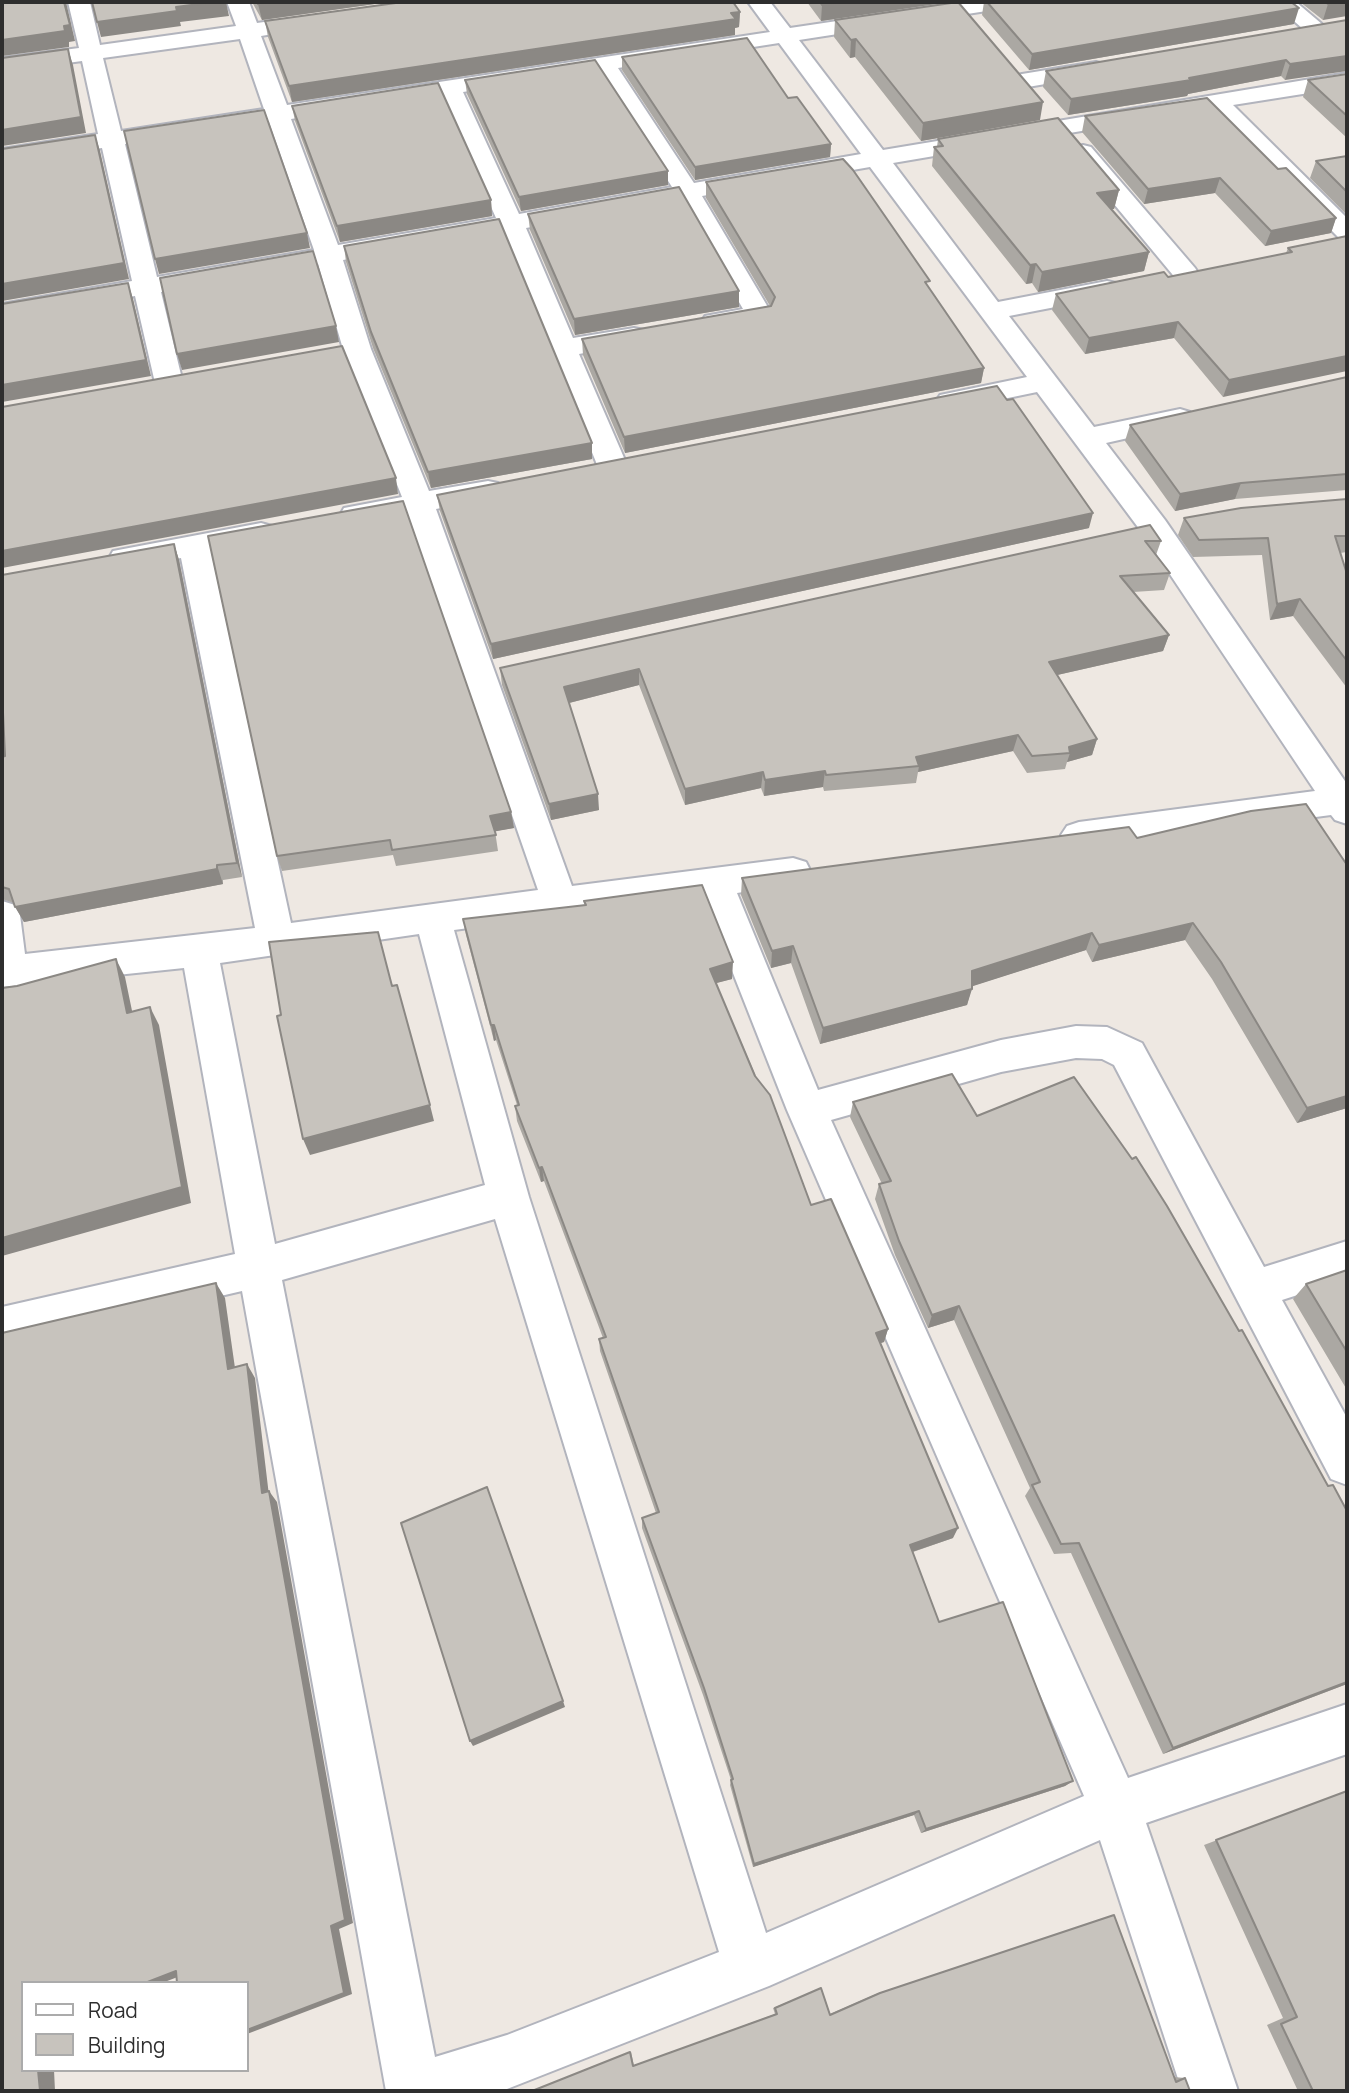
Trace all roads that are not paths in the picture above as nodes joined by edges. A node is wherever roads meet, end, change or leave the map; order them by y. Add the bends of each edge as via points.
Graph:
1 (79, 2) edge
2 (238, 2) edge
3 (759, 2) edge
4 (1006, 2) edge
5 (1283, 2) edge
6 (959, 5) edge
7 (288, 26) edge
8 (979, 29) edge
9 (247, 32) junction
10 (784, 35) junction
11 (1292, 35) edge
12 (93, 53) junction
13 (1005, 60) edge
14 (603, 63) junction
15 (2, 65) edge
16 (1114, 66) edge
17 (1347, 80) edge
18 (449, 88) junction
19 (1217, 102) junction
20 (1042, 103) junction
21 (276, 114) junction
22 (113, 139) junction
23 (2, 156) edge
24 (878, 160) junction
25 (688, 193) junction
26 (511, 223) junction
27 (1347, 232) edge
28 (1347, 241) edge
29 (1320, 247) edge
30 (328, 254) junction
31 (1213, 268) edge
32 (1186, 274) junction
33 (1160, 279) edge
34 (1134, 284) edge
35 (147, 286) junction
36 (992, 311) junction
37 (2, 312) edge
38 (694, 326) edge
39 (655, 332) edge
40 (564, 348) junction
41 (1042, 382) junction
42 (170, 383) edge
43 (922, 406) edge
44 (1204, 413) edge
45 (1086, 438) junction
46 (613, 467) edge
47 (509, 486) edge
48 (419, 503) junction
49 (327, 520) edge
50 (1189, 520) edge
51 (1154, 527) junction
52 (287, 528) edge
53 (1121, 534) edge
54 (194, 546) junction
55 (98, 563) edge
56 (1345, 804) edge
57 (1045, 840) edge
58 (819, 869) edge
59 (715, 883) junction
60 (560, 903) junction
61 (2, 915) edge
62 (433, 918) junction
63 (276, 941) junction
64 (199, 951) junction
65 (5, 972) edge
66 (807, 1110) junction
67 (509, 1197) junction
68 (1347, 1260) edge
69 (258, 1268) junction
70 (1252, 1290) junction
71 (2, 1327) edge
72 (1347, 1463) edge
73 (1347, 1729) edge
74 (1115, 1808) junction
75 (750, 1968) junction
76 (416, 2091) edge
77 (1210, 2091) edge

1 - 12 street
2 - 9 street
3 - 10 street
4 - 6 street
5 - 11 street via 1327,29
6 - 8 street
6 - 10 street
7 - 9 street
9 - 12 street
9 - 21 street
10 - 14 street
10 - 24 street
12 - 15 street
12 - 22 street
13 - 20 street
14 - 18 street
14 - 25 street
16 - 20 street
17 - 19 street
18 - 21 street
18 - 26 street
19 - 20 street
19 - 27 street
20 - 24 street
20 - 32 street
21 - 22 street
21 - 30 street
22 - 23 street
22 - 35 street
24 - 25 street
24 - 36 street
25 - 26 street
25 - 38 street via 758,314
26 - 30 street
26 - 40 street
28 - 29 street
30 - 35 street
30 - 48 street via 344,351
31 - 32 street
32 - 33 street
34 - 36 street
35 - 37 street
35 - 42 street
36 - 41 street
39 - 40 street
40 - 46 street
41 - 43 street
41 - 45 street
44 - 45 street
45 - 51 street
47 - 48 street
48 - 49 street
48 - 60 street via 495,672
50 - 51 street
51 - 53 street
51 - 56 street
52 - 54 street
54 - 55 street
54 - 63 street
56 - 57 street
58 - 59 street
59 - 60 street
59 - 66 street
60 - 62 street
61 - 65 street
62 - 63 street
62 - 67 street
63 - 64 street
64 - 65 street
64 - 69 street
66 - 70 street via 1001,1056 1076,1042 1108,1043 1128,1054
66 - 74 street
67 - 69 street
67 - 75 street
68 - 70 street
69 - 71 street
69 - 76 street
70 - 72 street
73 - 74 street
74 - 75 street
74 - 77 street
75 - 76 street via 507,2062

